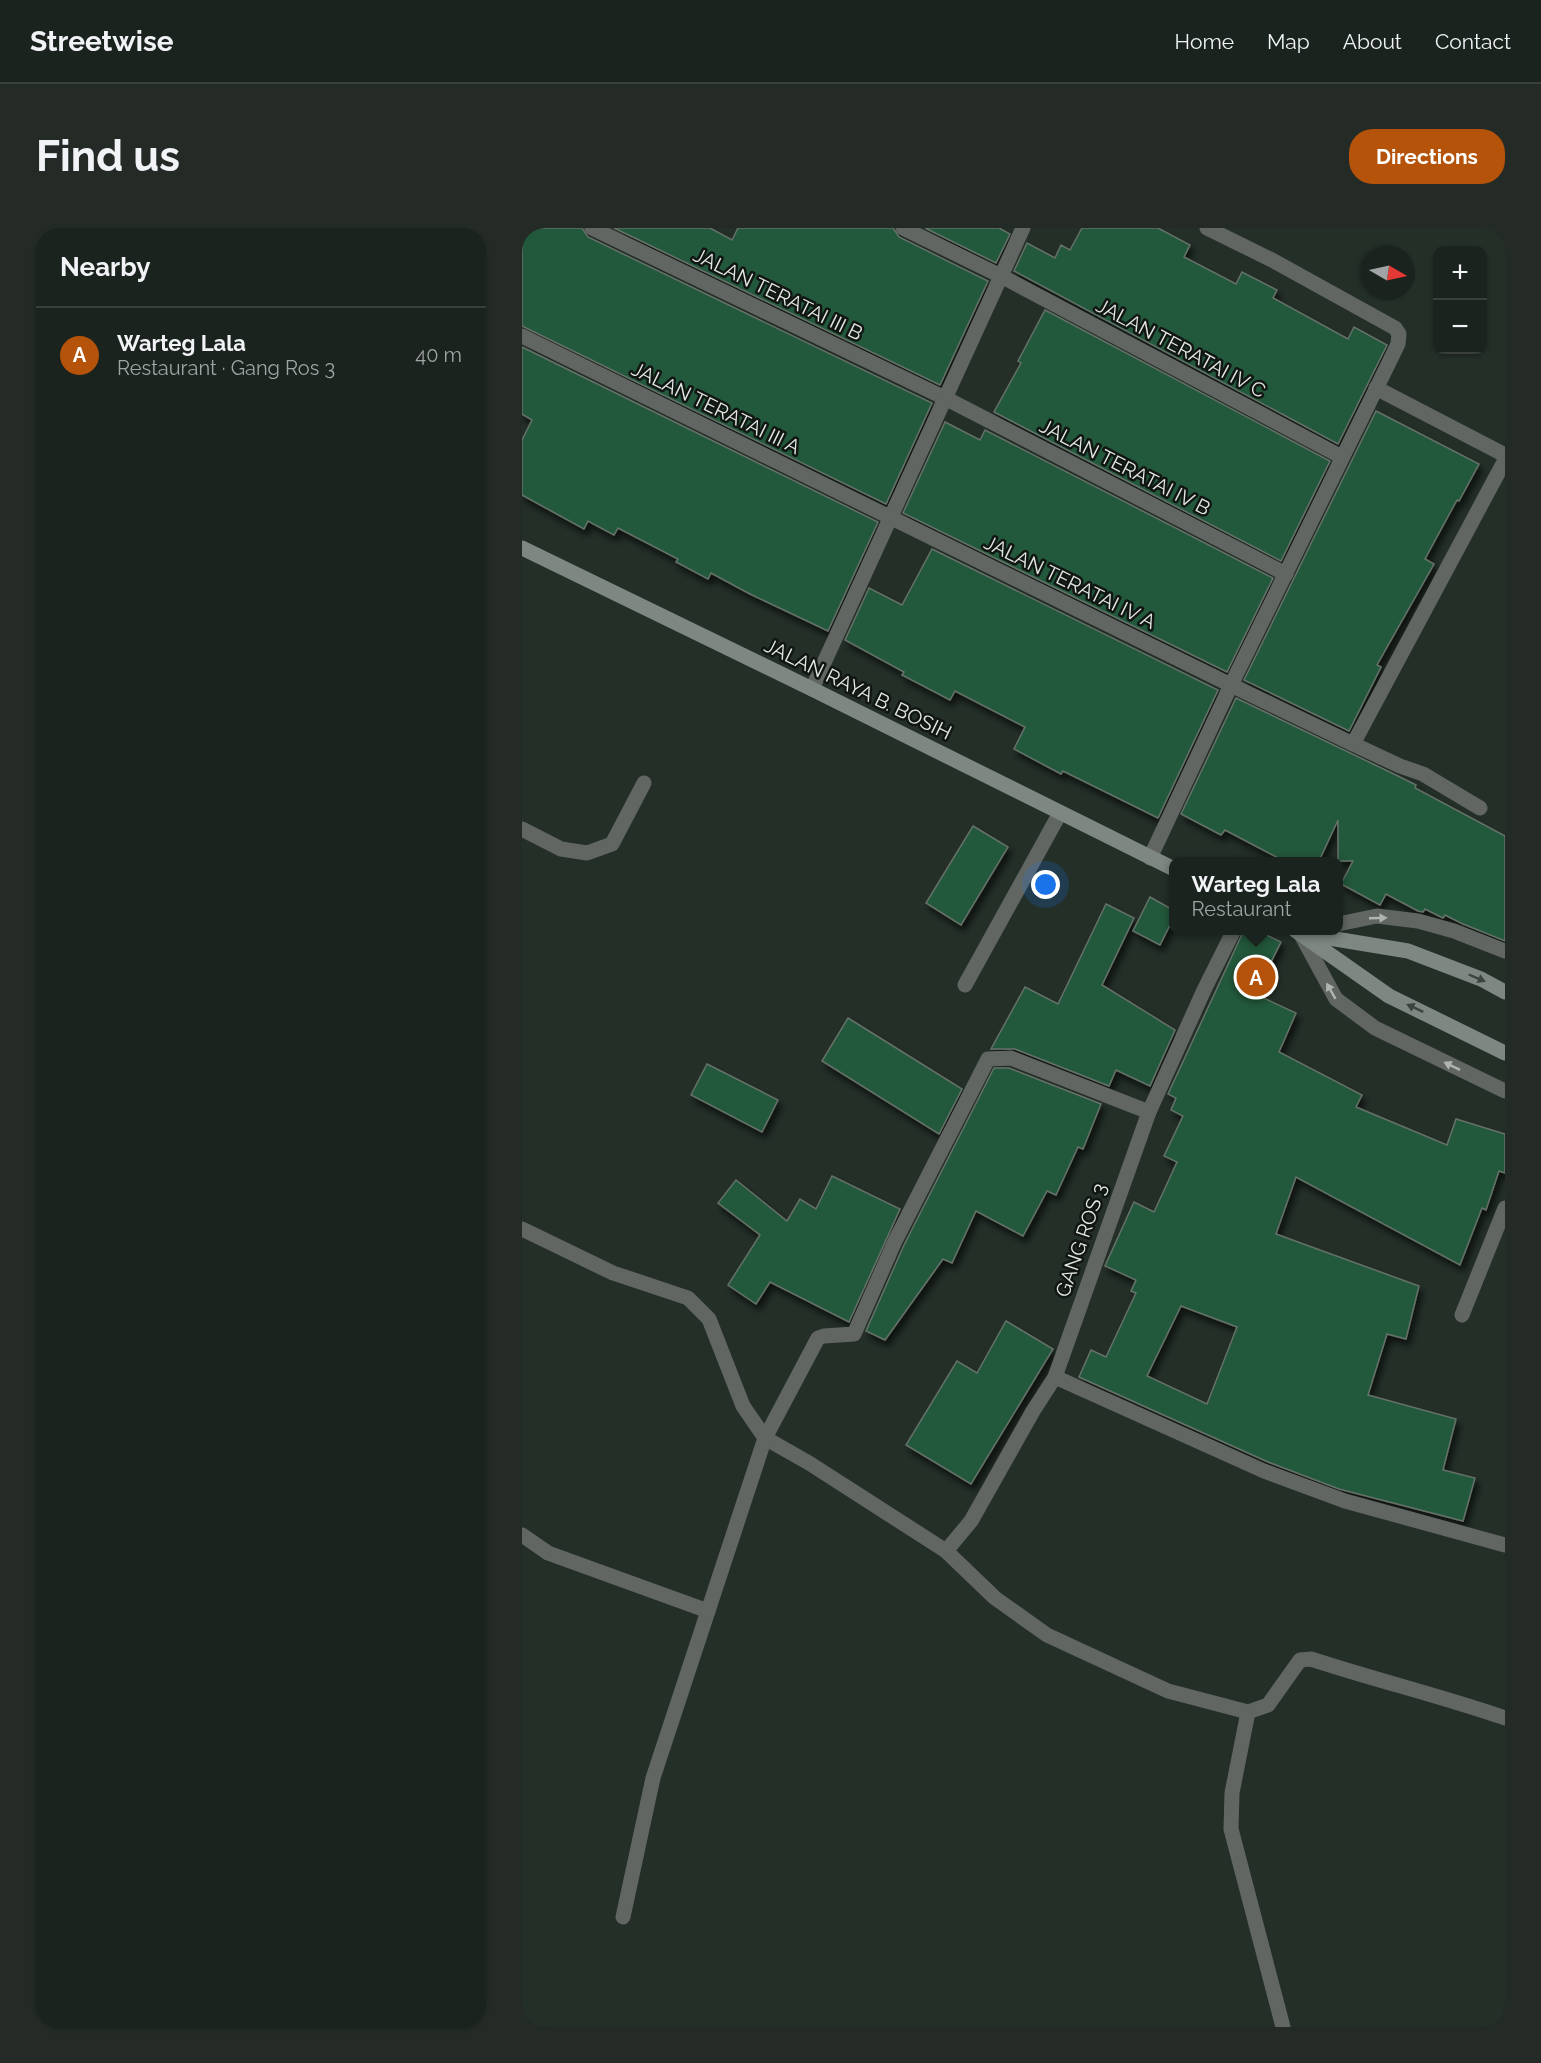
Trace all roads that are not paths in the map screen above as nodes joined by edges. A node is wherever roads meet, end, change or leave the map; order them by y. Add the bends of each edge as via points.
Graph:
1 (592, 228) edge
2 (903, 228) edge
3 (1023, 228) edge
4 (1207, 228) edge
5 (1001, 276) junction
6 (522, 336) edge
7 (1376, 388) junction
8 (945, 398) junction
9 (1505, 455) edge
10 (1342, 457) junction
11 (1505, 460) edge
12 (891, 517) junction
13 (522, 548) edge
14 (1286, 574) junction
15 (1231, 685) junction
16 (812, 688) junction
17 (1353, 744) junction
18 (644, 783) dead end
19 (1480, 808) dead end
20 (1060, 813) junction
21 (522, 829) edge
22 (1150, 858) junction
23 (1169, 867) edge
24 (1343, 923) edge
25 (1232, 935) edge
26 (1303, 935) edge
27 (1306, 935) edge
28 (1322, 935) edge
29 (1505, 951) edge
30 (965, 985) dead end
31 (1505, 992) edge
32 (1505, 1053) edge
33 (1505, 1091) edge
34 (1149, 1112) junction
35 (1505, 1208) edge
36 (522, 1229) edge
37 (1462, 1315) dead end
38 (1055, 1377) junction
39 (765, 1438) junction
40 (522, 1535) edge
41 (1505, 1545) edge
42 (946, 1551) junction
43 (708, 1611) junction
44 (1248, 1712) junction
45 (1505, 1718) edge
46 (623, 1917) dead end
47 (1283, 2027) edge

1 - 8 street, JALAN TERATAI III B
2 - 5 street, JALAN TERATAI IV C
3 - 5 street
4 - 7 street via 1395,328 1398,344
5 - 8 street
5 - 10 street, JALAN TERATAI IV C
6 - 12 street, JALAN TERATAI III A
7 - 9 street
7 - 10 street
8 - 12 street
8 - 14 street, JALAN TERATAI IV B
10 - 14 street
11 - 17 street
12 - 15 street, JALAN TERATAI IV A
12 - 16 street
13 - 16 street, JALAN RAYA B. BOSIH
14 - 15 street
15 - 17 street, JALAN TERATAI IV A
15 - 22 street
16 - 20 street, JALAN RAYA B. BOSIH
17 - 19 street, JALAN TERATAI IV A via 1423,774
18 - 21 street via 612,844 587,853 561,849
20 - 22 street, JALAN RAYA B. BOSIH
20 - 30 street
22 - 23 street, JALAN RAYA B. BOSIH
24 -> 29 street via 1377,916 1418,921
25 - 34 street, GANG ROS 3
33 -> 26 street via 1375,1028 1336,999
32 -> 27 street via 1389,996
28 -> 31 street via 1408,951
34 - 38 street, GANG ROS 3
34 - 39 street via 1011,1058 987,1059 895,1241 854,1334 818,1338
35 - 37 street
36 - 39 street via 613,1273 688,1298 709,1318 743,1406
38 - 41 street via 1264,1471 1345,1501
38 - 42 street, GANG ROS 3 via 970,1521
39 - 42 street
39 - 43 street
40 - 43 street via 548,1553
42 - 44 street via 995,1598 1047,1635 1168,1691
43 - 46 street via 653,1778
44 - 45 street via 1268,1705 1300,1660 1311,1659
44 - 47 street via 1233,1793 1231,1829

